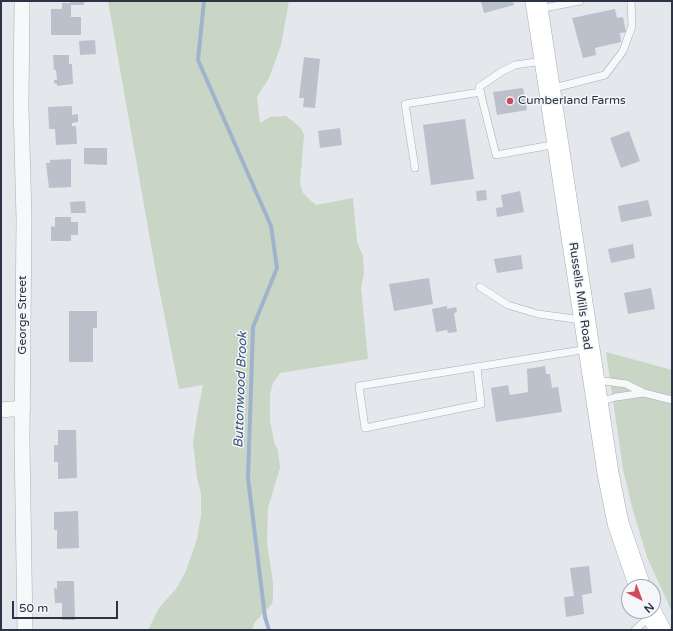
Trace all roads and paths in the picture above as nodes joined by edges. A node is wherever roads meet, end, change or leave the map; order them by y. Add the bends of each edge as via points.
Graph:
1 (22, 1) edge
2 (580, 1) edge
3 (631, 1) edge
4 (537, 5) edge
5 (545, 61) junction
6 (550, 89) junction
7 (481, 92) junction
8 (558, 144) junction
9 (416, 168) dead end
10 (480, 287) dead end
11 (584, 320) junction
12 (588, 349) junction
13 (477, 368) junction
14 (593, 379) junction
15 (644, 393) junction
16 (672, 400) edge
17 (597, 403) junction
18 (23, 408) junction
19 (1, 410) edge
20 (637, 579) edge
21 (653, 621) edge
22 (25, 630) edge
23 (634, 630) edge

1 - 18 street, George Street
2 - 4 lane
3 - 6 lane via 632,26 623,51 605,75
4 - 5 main road, Russells Mills Road
5 - 6 main road, Russells Mills Road
5 - 7 lane via 516,65 501,72 480,87
6 - 8 main road, Russells Mills Road
7 - 8 lane via 496,155
7 - 9 lane via 405,104
8 - 11 main road, Russells Mills Road
10 - 11 lane via 508,305 538,314
11 - 12 main road, Russells Mills Road
12 - 13 lane
12 - 14 main road, Russells Mills Road
13 - 13 lane via 359,386 365,428 481,404
14 - 15 lane via 626,384
14 - 17 main road, Russells Mills Road
15 - 16 lane
15 - 17 lane
17 - 20 main road, Russells Mills Road via 618,522
18 - 19 street
18 - 22 street, George Street
21 - 23 lane

